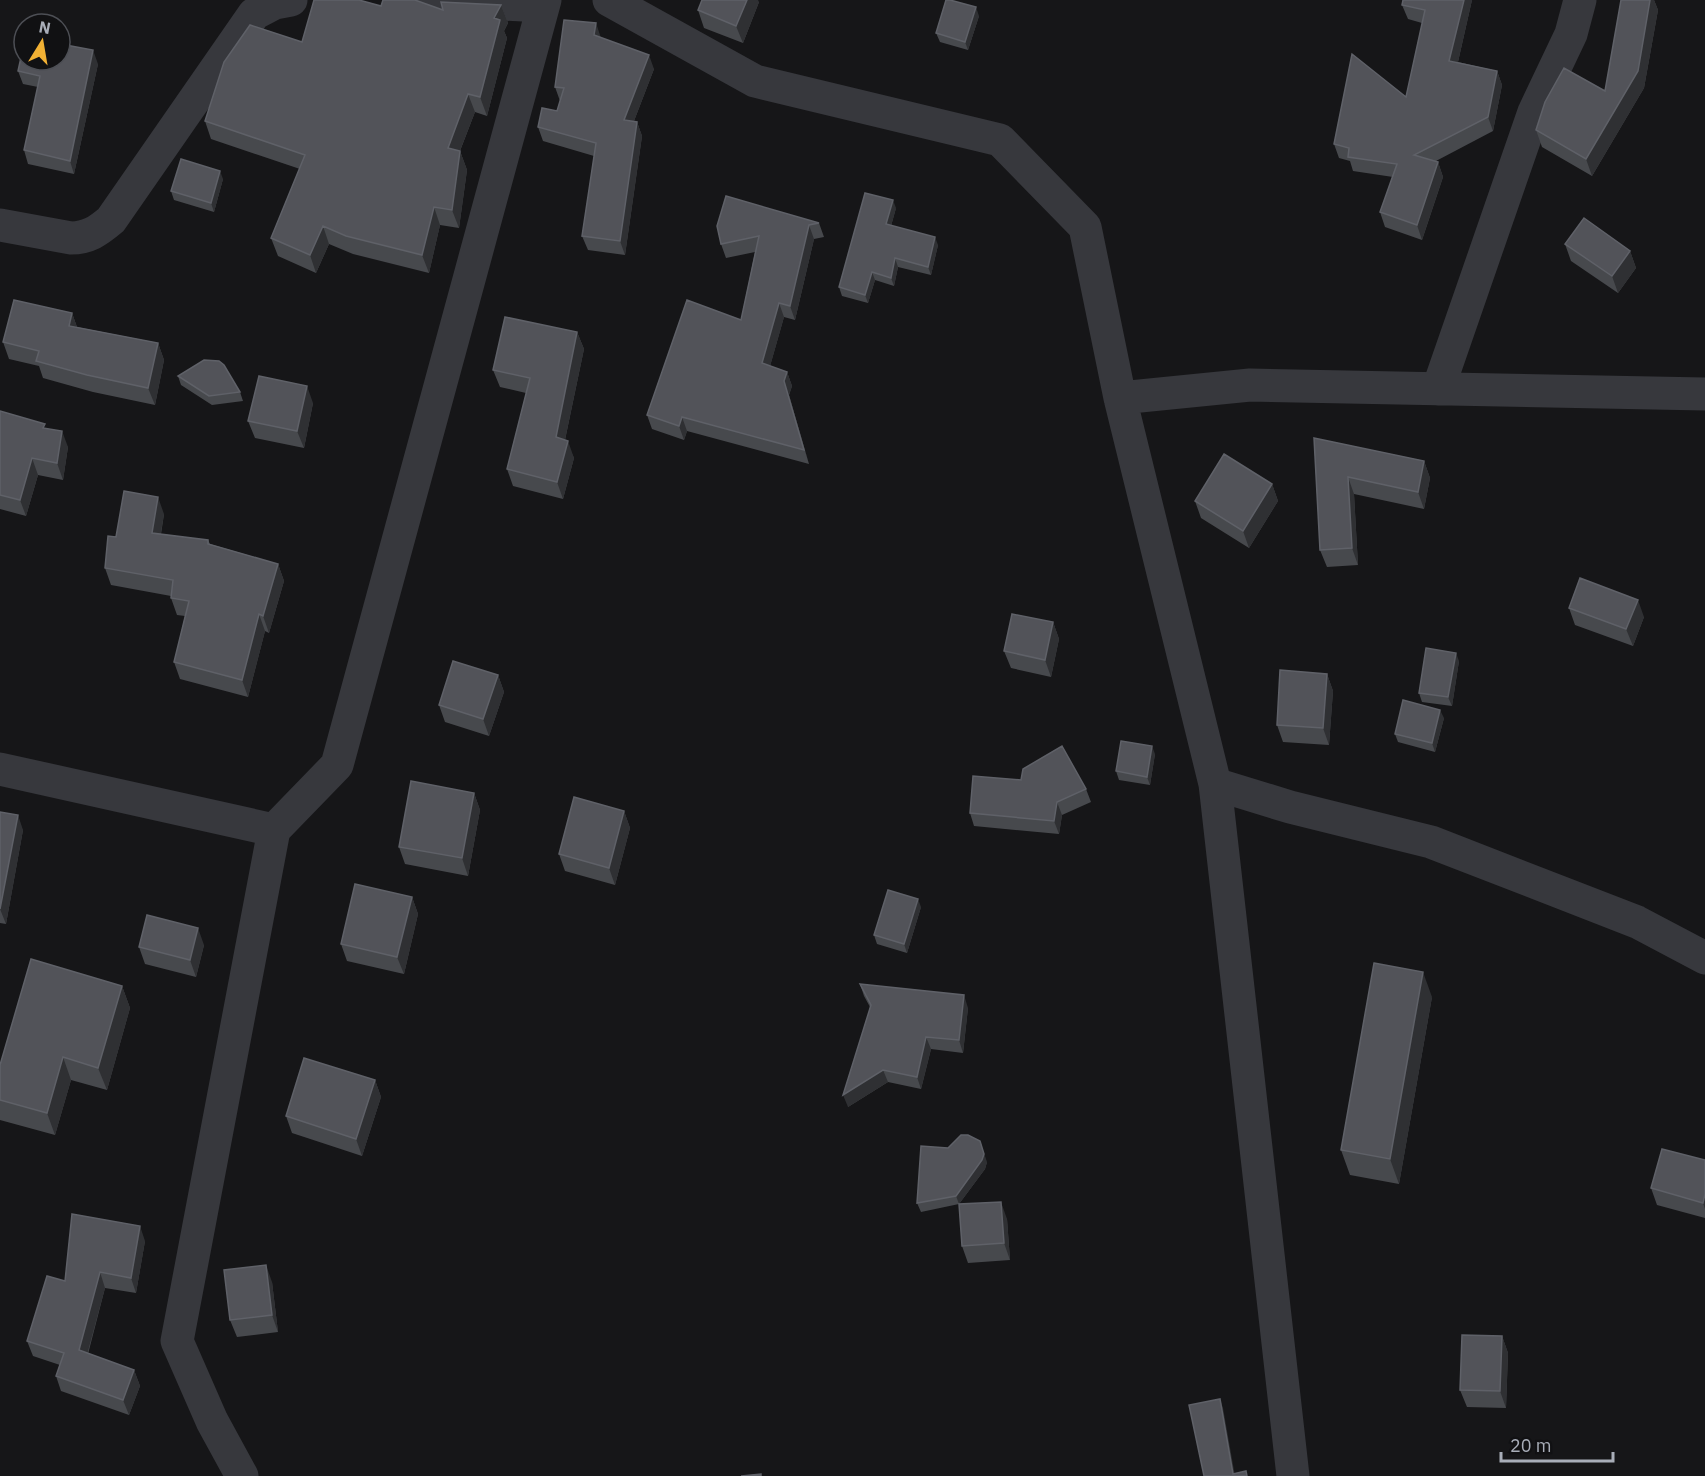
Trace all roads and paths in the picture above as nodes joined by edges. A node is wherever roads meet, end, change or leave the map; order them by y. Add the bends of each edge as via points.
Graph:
1 (291, 0) edge
2 (422, 0) edge
3 (609, 0) edge
4 (1580, 0) edge
5 (544, 3) edge
6 (0, 225) edge
7 (1438, 389) junction
8 (1705, 394) edge
9 (1120, 398) junction
10 (0, 769) edge
11 (1215, 784) junction
12 (274, 830) junction
13 (1705, 958) edge
14 (242, 1476) edge
15 (1293, 1476) edge

1 - 6 street via 254,14 111,220 100,229 82,238 71,238
2 - 5 street
3 - 9 street via 755,81 1000,140 1085,227
4 - 7 street via 1571,34 1534,112
5 - 12 street via 337,765
7 - 8 street
7 - 9 street via 1250,385
9 - 11 street
10 - 12 street
11 - 13 street via 1431,843 1637,922
11 - 15 street
12 - 14 street via 177,1341 212,1421

